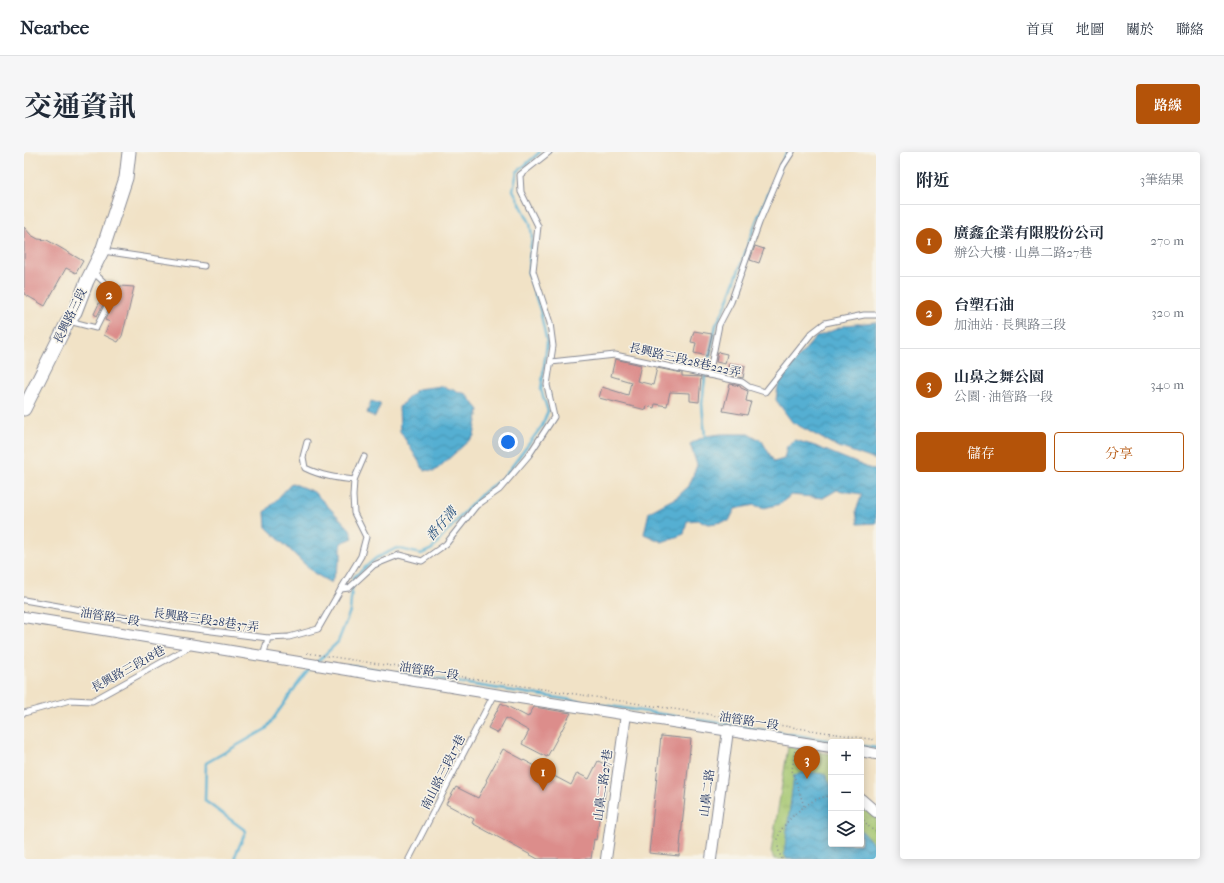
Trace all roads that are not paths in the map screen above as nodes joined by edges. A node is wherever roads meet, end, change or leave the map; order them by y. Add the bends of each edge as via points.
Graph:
1 (129, 152) edge
2 (549, 152) edge
3 (792, 152) edge
4 (102, 251) junction
5 (204, 266) dead end
6 (92, 270) junction
7 (876, 315) edge
8 (68, 321) junction
9 (551, 362) junction
10 (708, 375) junction
11 (24, 409) edge
12 (307, 442) dead end
13 (364, 457) dead end
14 (354, 480) junction
15 (341, 589) junction
16 (24, 600) edge
17 (24, 617) edge
18 (268, 638) junction
19 (193, 645) junction
20 (263, 657) junction
21 (494, 694) junction
22 (24, 713) edge
23 (626, 714) junction
24 (728, 730) junction
25 (828, 746) edge
26 (864, 752) edge
27 (876, 754) edge
28 (864, 802) edge
29 (876, 812) edge
30 (409, 859) edge
31 (606, 859) edge
32 (711, 859) edge

1 - 4 street, 長興路三段 via 126,178
2 - 9 lane via 520,175 521,192 538,226 533,271 550,323 554,346
3 - 10 lane via 783,166 759,223 731,302 719,325
4 - 5 lane
4 - 6 street, 長興路三段
6 - 8 street, 長興路三段 via 75,312
6 - 8 lane via 108,286 112,296 96,328
7 - 10 lane, 長興路三段28巷222弄 via 825,323 812,333 765,392 742,382
8 - 11 street, 長興路三段
9 - 10 lane, 長興路三段28巷222弄 via 615,355
9 - 15 lane via 547,385 554,417 529,455 499,490 476,506 446,544 422,561 398,555 374,565 348,588
12 - 14 lane via 303,457 305,468 330,477
13 - 14 lane
14 - 15 lane, 長興路三段28巷37弄 via 354,513 366,537 361,556
15 - 18 lane, 長興路三段28巷37弄 via 318,629 289,637
16 - 18 lane, 長興路三段28巷37弄 via 172,626
17 - 19 street, 油管路一段
18 - 20 lane
19 - 20 street, 油管路一段
19 - 22 lane, 長興路三段18巷 via 92,701 70,700
20 - 21 street, 油管路一段
21 - 23 street, 油管路一段
21 - 30 lane, 南山路三段17巷
23 - 24 street, 油管路一段
23 - 31 street, 山鼻二路27巷
24 - 25 street, 油管路一段
24 - 32 street, 山鼻二路
26 - 27 street
28 - 29 street

